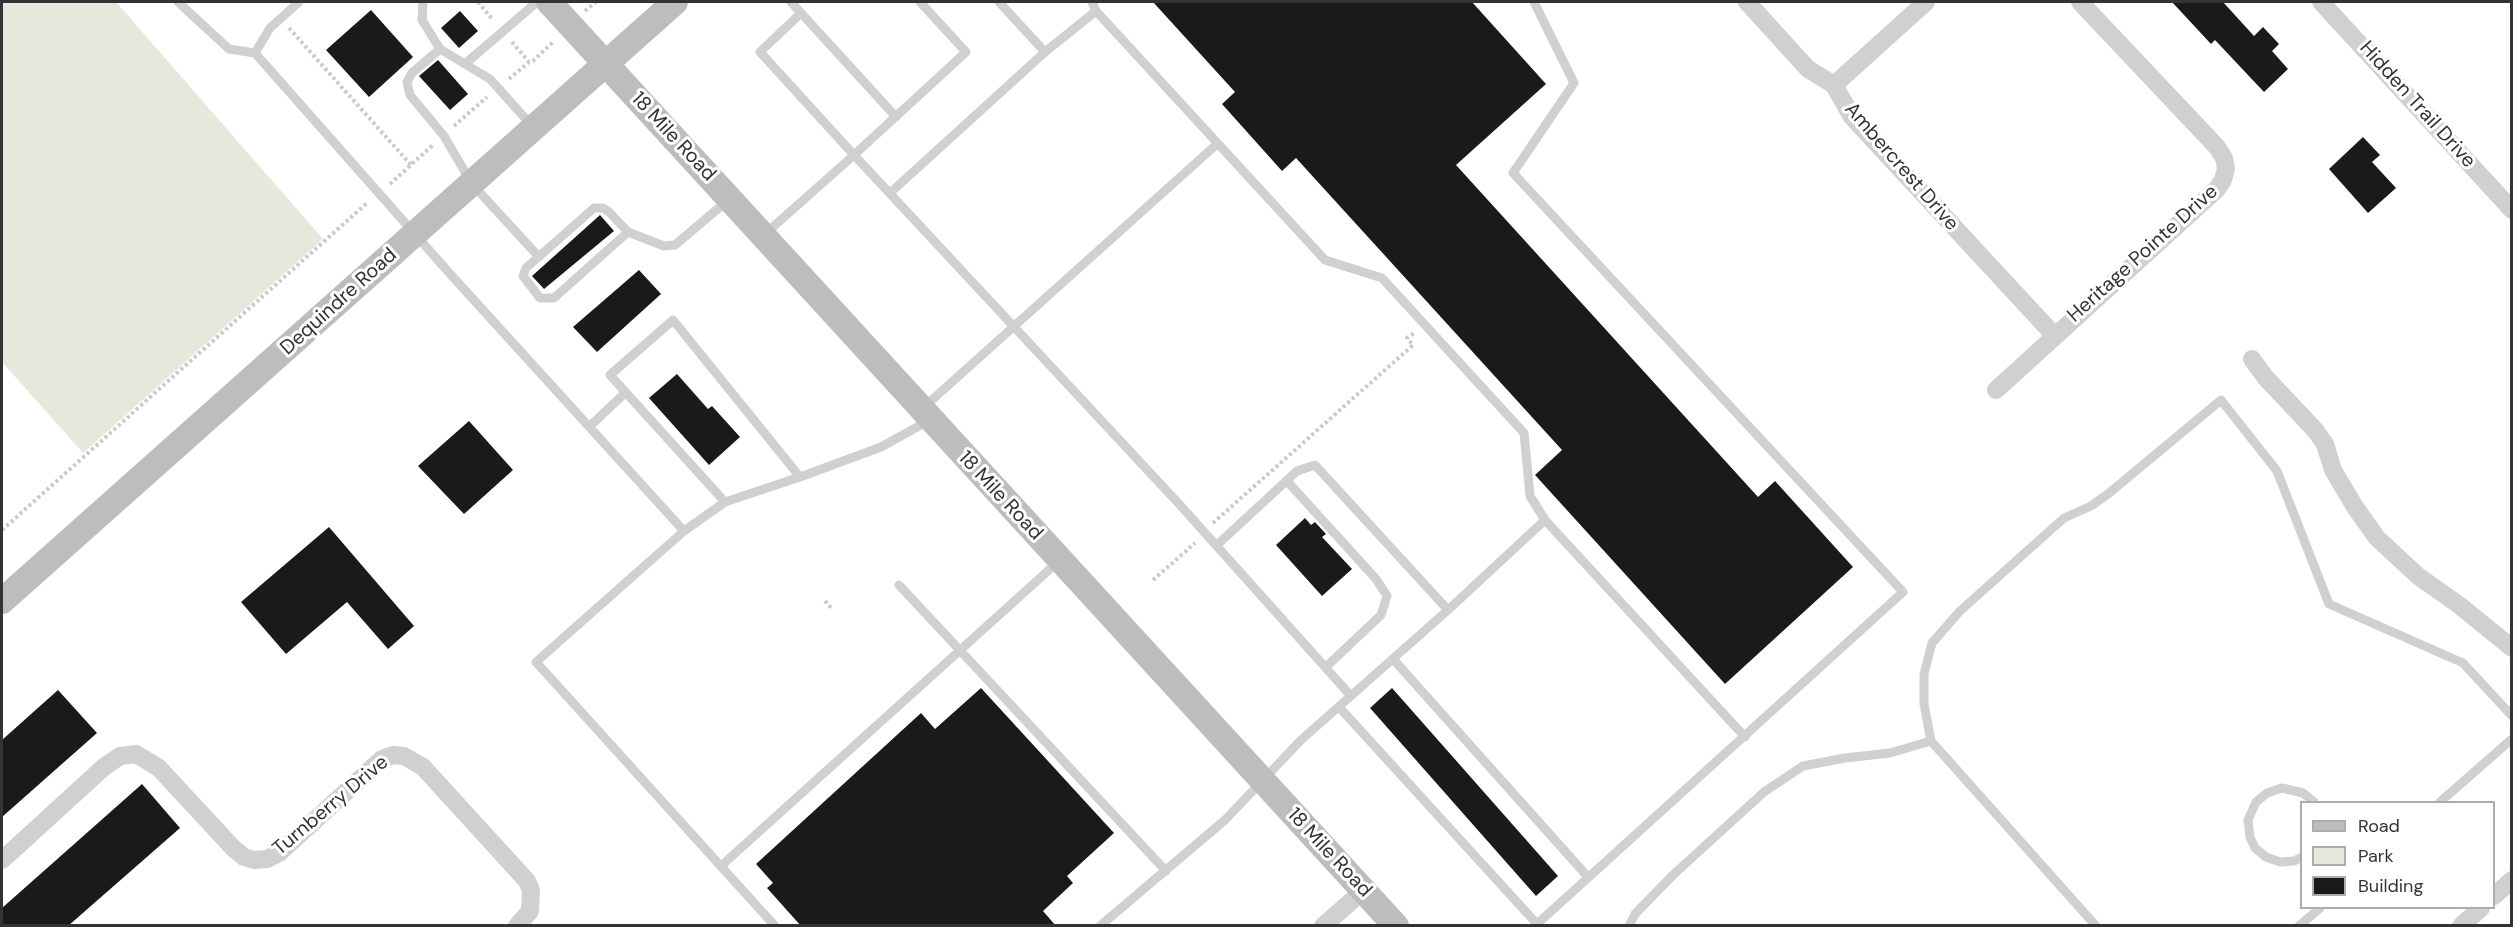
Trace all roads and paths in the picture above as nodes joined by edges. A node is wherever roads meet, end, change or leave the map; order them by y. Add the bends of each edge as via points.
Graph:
1 (178, 2) edge
2 (299, 2) edge
3 (423, 2) edge
4 (478, 2) edge
5 (537, 2) edge
6 (549, 2) edge
7 (675, 2) edge
8 (790, 2) edge
9 (920, 2) edge
10 (999, 2) edge
11 (1534, 2) edge
12 (1747, 2) edge
13 (1926, 2) edge
14 (2080, 2) edge
15 (2321, 2) edge
16 (1094, 6) edge
17 (800, 14) junction
18 (490, 16) dead end
19 (288, 27) dead end
20 (511, 40) dead end
21 (440, 49) junction
22 (1045, 52) junction
23 (255, 53) junction
24 (465, 64) junction
25 (606, 64) junction
26 (509, 78) dead end
27 (1834, 85) junction
28 (487, 97) dead end
29 (896, 117) junction
30 (534, 128) junction
31 (451, 129) dead end
32 (435, 143) dead end
33 (1217, 144) junction
34 (854, 154) junction
35 (411, 165) junction
36 (392, 182) dead end
37 (472, 184) junction
38 (890, 193) junction
39 (729, 198) junction
40 (368, 202) dead end
41 (2511, 210) edge
42 (628, 232) junction
43 (415, 234) junction
44 (764, 235) junction
45 (539, 257) junction
46 (1013, 326) junction
47 (1414, 333) dead end
48 (2054, 335) junction
49 (2252, 359) dead end
50 (1996, 390) dead end
51 (625, 393) junction
52 (926, 415) junction
53 (590, 426) junction
54 (800, 477) junction
55 (1287, 481) junction
56 (725, 502) junction
57 (1545, 520) junction
58 (1213, 523) dead end
59 (2, 530) edge
60 (684, 531) junction
61 (1197, 541) dead end
62 (1217, 545) junction
63 (1060, 560) junction
64 (1153, 580) dead end
65 (899, 585) dead end
66 (3, 596) edge
67 (825, 601) dead end
68 (832, 609) dead end
69 (1448, 610) junction
70 (2511, 648) edge
71 (961, 652) junction
72 (1393, 659) junction
73 (1326, 667) junction
74 (1351, 696) junction
75 (1339, 707) junction
76 (2511, 716) edge
77 (1745, 737) junction
78 (2511, 739) edge
79 (1931, 741) junction
80 (1261, 779) junction
81 (2313, 801) edge
82 (2441, 801) edge
83 (2300, 858) edge
84 (2, 860) edge
85 (721, 866) junction
86 (1166, 871) junction
87 (1588, 877) junction
88 (2511, 880) edge
89 (1364, 891) junction
90 (2495, 894) edge
91 (2319, 909) edge
92 (2480, 909) edge
93 (1536, 925) edge
94 (518, 926) edge
95 (775, 926) edge
96 (1100, 926) edge
97 (1323, 926) edge
98 (1396, 926) edge
99 (1629, 926) edge
100 (2096, 926) edge
101 (2299, 926) edge
102 (2461, 926) edge

1 - 23 lane via 229,49
2 - 23 lane via 270,28
3 - 21 lane via 422,20
4 - 18 path
5 - 24 lane
6 - 25 main road, 18 Mile Road
7 - 25 main road, Dequindre Road
8 - 17 lane
9 - 29 lane via 966,52
10 - 22 lane
11 - 77 lane via 1574,83 1513,173 1903,592
12 - 27 street, Ambercrest Drive via 1808,69
13 - 27 street
14 - 48 street, Heritage Pointe Drive via 2217,147 2226,169 2217,189
15 - 41 street, Hidden Trail Drive
16 - 22 lane
16 - 33 lane
17 - 29 lane
17 - 34 lane via 760,52
19 - 35 path
20 - 26 path via 531,61
21 - 24 lane
21 - 37 lane via 412,73 407,82 410,95 444,135
22 - 38 lane
23 - 43 lane
24 - 30 lane via 490,79
25 - 30 main road, Dequindre Road
25 - 39 main road, 18 Mile Road
27 - 48 street, Ambercrest Drive via 1852,117
28 - 31 path
29 - 34 lane
30 - 37 main road, Dequindre Road
32 - 35 path
33 - 46 lane
33 - 57 lane via 1325,260 1382,278 1524,433 1530,496
34 - 38 lane
34 - 44 lane
35 - 36 path
37 - 43 main road, Dequindre Road
37 - 45 lane
38 - 46 lane
39 - 42 lane via 675,245 664,246
39 - 44 main road, 18 Mile Road
40 - 59 path
42 - 45 lane via 609,212 594,208
42 - 45 lane via 554,298 540,298 523,276
43 - 53 lane
43 - 66 main road, Dequindre Road
44 - 52 main road, 18 Mile Road
46 - 52 lane
46 - 62 lane
47 - 58 path via 1407,339 1413,345
48 - 50 street, Heritage Pointe Drive
49 - 70 street via 2325,444 2333,470 2377,538 2418,576
51 - 53 lane
51 - 54 lane via 610,375 673,320
51 - 56 lane
52 - 54 lane via 881,447
52 - 63 main road, 18 Mile Road
53 - 60 lane
54 - 56 lane
55 - 62 lane
55 - 69 lane via 1297,471 1315,465
55 - 73 lane via 1377,579 1386,596 1381,615
56 - 60 lane
57 - 69 lane
57 - 77 lane
60 - 85 lane via 536,662
61 - 64 path
62 - 73 lane
63 - 71 lane
63 - 80 main road, 18 Mile Road
65 - 71 lane
67 - 68 path
69 - 72 lane
71 - 85 lane
71 - 86 lane
72 - 74 lane
72 - 87 lane
73 - 74 lane
74 - 75 lane
75 - 80 lane
75 - 93 lane
76 - 79 lane via 2463,663 2329,604 2277,471 2221,400 2109,494 2064,518 1960,611 1932,643 1924,674 1924,704
77 - 87 lane
78 - 82 lane
79 - 99 lane via 1890,753 1803,766 1764,792 1673,875 1635,914
79 - 100 lane
80 - 86 lane via 1225,820
80 - 89 main road, 18 Mile Road
81 - 83 lane via 2303,793 2282,788 2267,792 2256,802 2248,820 2252,842 2266,857 2280,862
84 - 94 street, Turnberry Drive via 120,756 136,753 159,768 233,848 254,860 279,853 382,759 393,755 414,760 423,767 527,881 531,890 530,910
85 - 95 lane
86 - 96 lane
87 - 93 lane
88 - 90 street
89 - 97 street
89 - 98 main road, 18 Mile Road
91 - 101 lane
92 - 102 street

